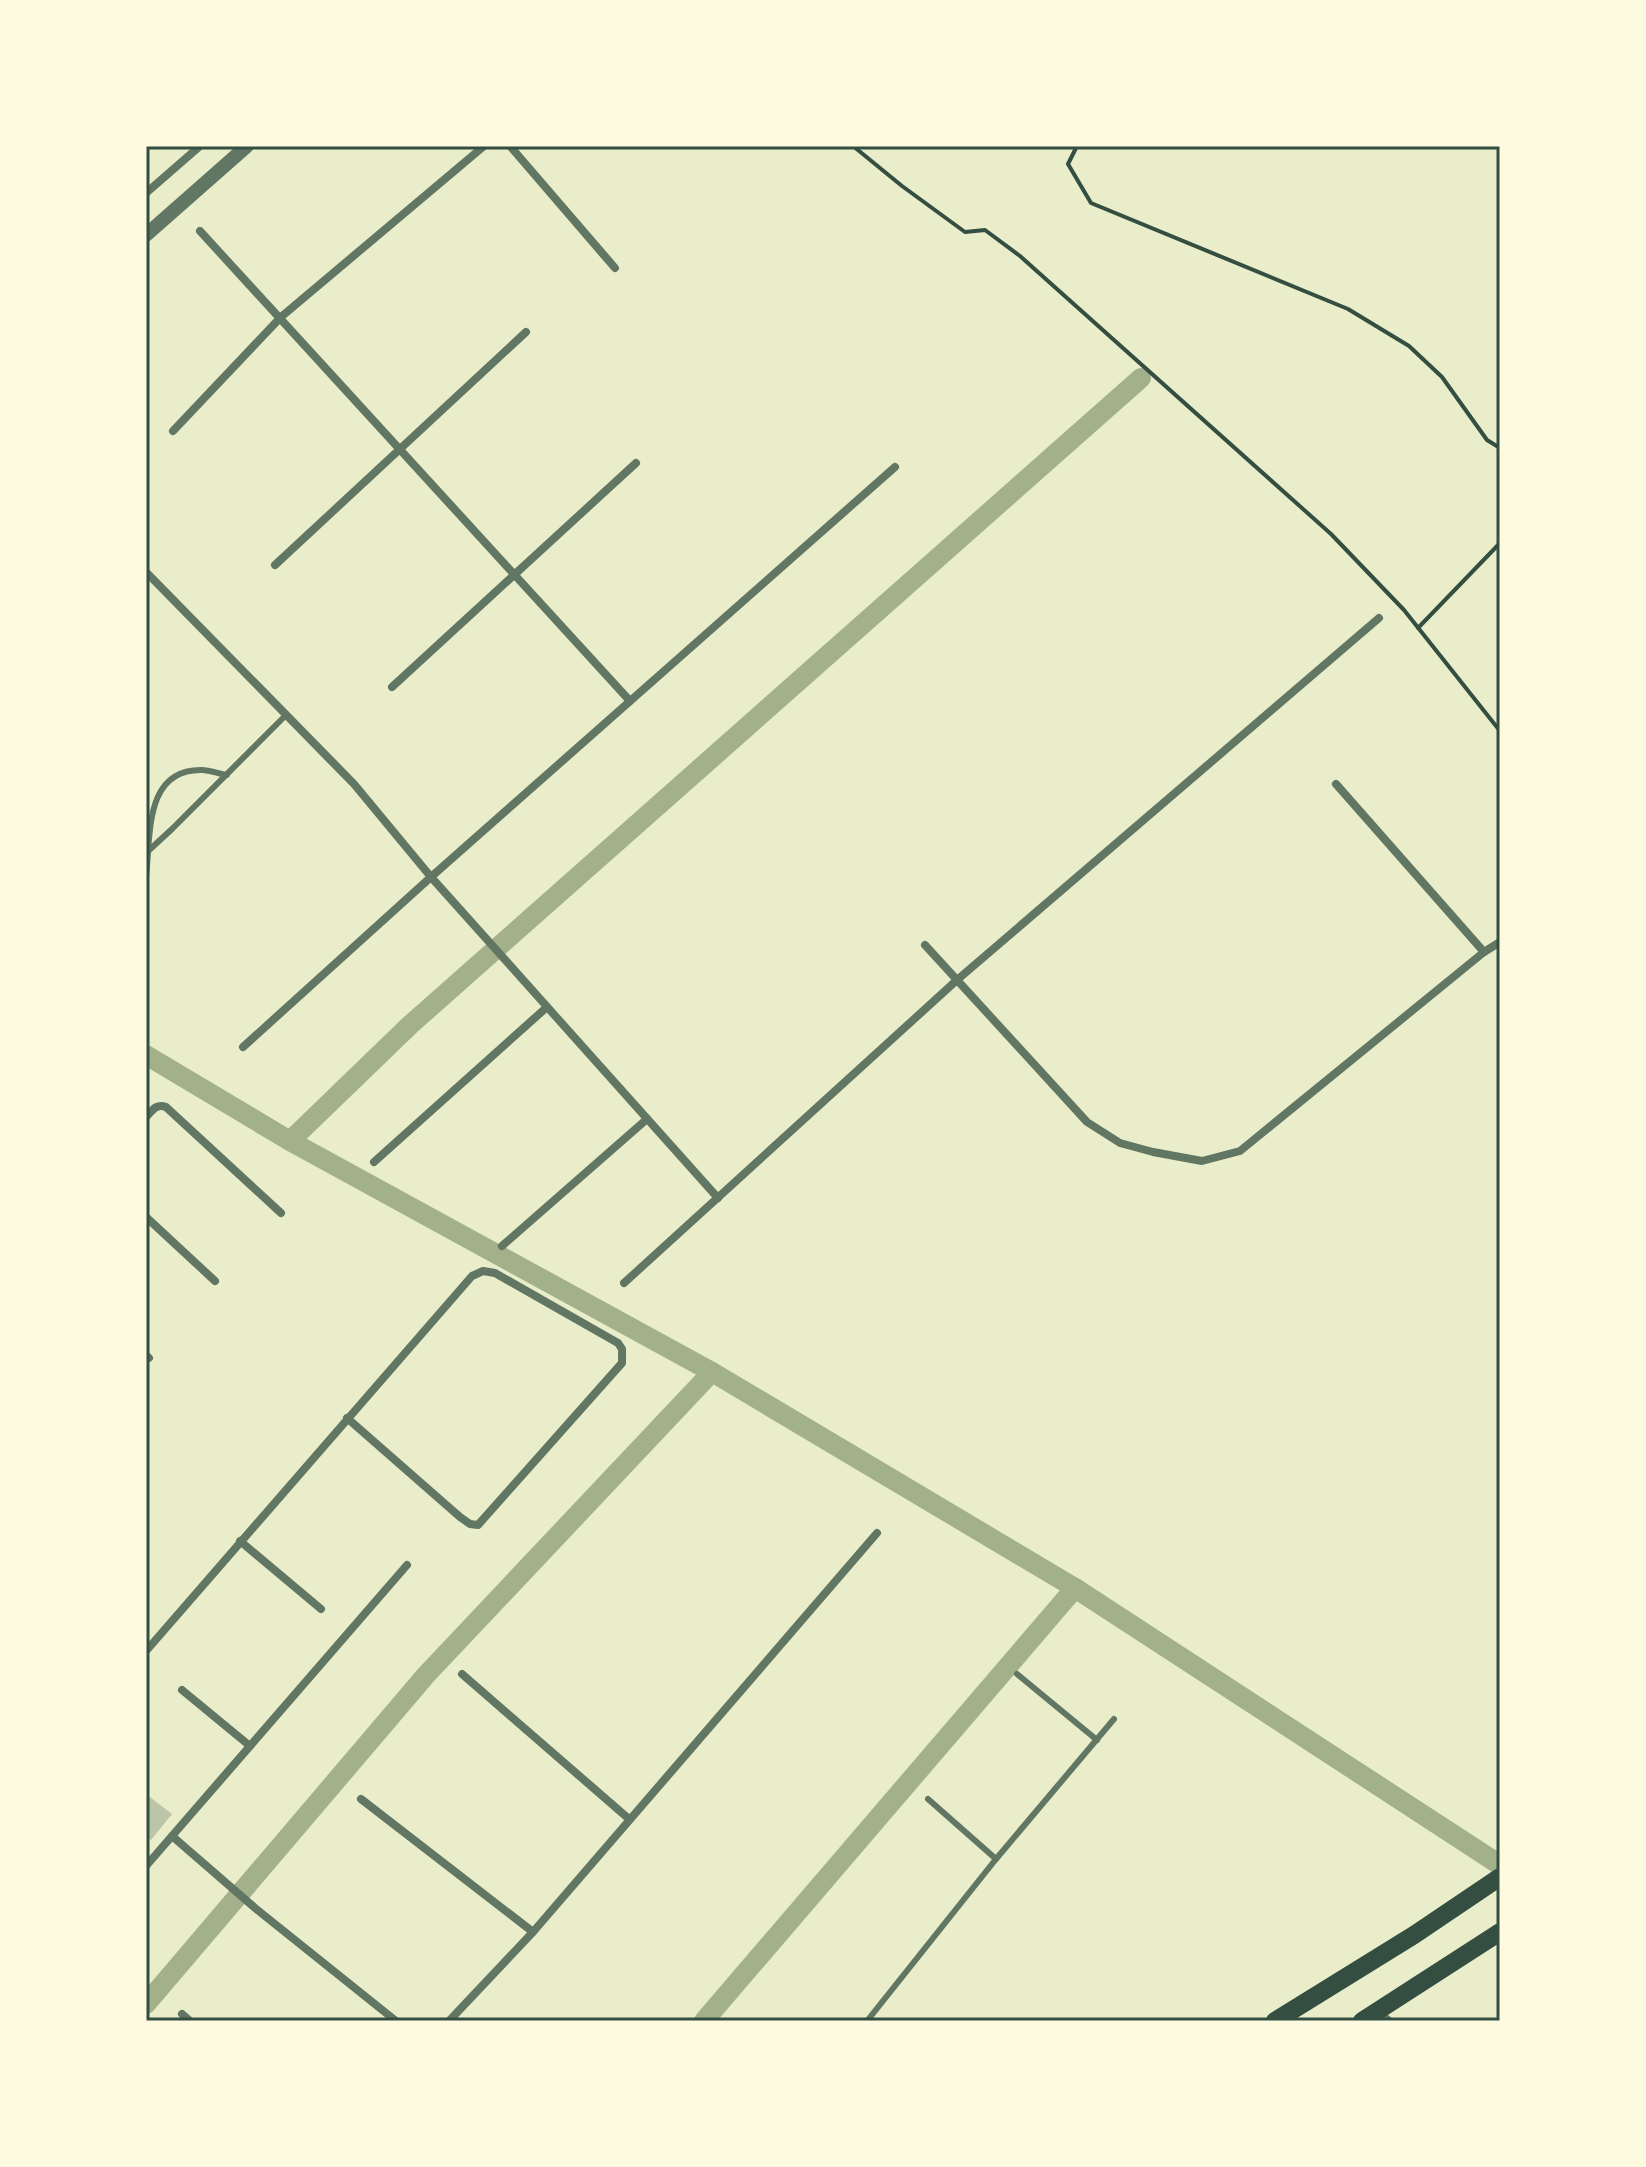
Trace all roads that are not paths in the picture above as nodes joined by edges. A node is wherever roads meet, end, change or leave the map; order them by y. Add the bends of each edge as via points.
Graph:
1 (200, 146) edge
2 (247, 146) edge
3 (484, 146) edge
4 (510, 146) edge
5 (146, 193) edge
6 (200, 231) dead end
7 (146, 235) edge
8 (615, 268) dead end
9 (281, 317) junction
10 (526, 332) dead end
11 (173, 431) dead end
12 (400, 450) junction
13 (636, 463) dead end
14 (895, 467) dead end
15 (275, 565) dead end
16 (146, 572) edge
17 (515, 576) junction
18 (1379, 618) dead end
19 (392, 687) dead end
20 (630, 701) junction
21 (286, 715) junction
22 (227, 775) junction
23 (1336, 784) dead end
24 (148, 851) edge
25 (146, 876) edge
26 (431, 877) junction
27 (1500, 942) edge
28 (925, 945) dead end
29 (1484, 952) junction
30 (957, 980) junction
31 (547, 1007) junction
32 (243, 1047) dead end
33 (146, 1117) edge
34 (647, 1119) junction
35 (374, 1162) dead end
36 (718, 1198) junction
37 (281, 1213) dead end
38 (146, 1217) edge
39 (502, 1246) dead end
40 (215, 1281) dead end
41 (624, 1283) dead end
42 (347, 1418) junction
43 (877, 1533) dead end
44 (240, 1541) junction
45 (407, 1565) dead end
46 (321, 1609) dead end
47 (146, 1651) edge
48 (462, 1674) dead end
49 (1017, 1674) dead end
50 (182, 1690) dead end
51 (1114, 1719) dead end
52 (1097, 1740) junction
53 (250, 1746) junction
54 (361, 1799) dead end
55 (928, 1799) dead end
56 (629, 1819) junction
57 (172, 1836) junction
58 (996, 1859) junction
59 (146, 1866) edge
60 (1494, 1881) edge
61 (533, 1932) junction
62 (1500, 1932) edge
63 (182, 2014) dead end
64 (1377, 2018) edge
65 (190, 2021) edge
66 (396, 2021) edge
67 (449, 2021) edge
68 (867, 2021) edge
69 (1275, 2021) edge

1 - 5 street
2 - 7 street
3 - 9 street
4 - 8 street
6 - 9 street
9 - 11 street
9 - 12 street
10 - 12 street
12 - 15 street
12 - 17 street
13 - 17 street
14 - 20 street
16 - 21 street
17 - 19 street
17 - 20 street
18 - 30 street
20 - 26 street
21 - 22 lane
21 - 26 street via 354,784
22 - 24 lane
22 - 24 lane via 202,770 167,780 157,797
23 - 29 street
24 - 25 lane
26 - 31 street
26 - 32 street
27 - 29 street
28 - 30 street
29 - 30 street via 1240,1151 1202,1161 1120,1143 1087,1122
30 - 36 street
31 - 34 street
31 - 35 street
33 - 37 street via 156,1106 166,1107
34 - 36 street
34 - 39 street
36 - 41 street
38 - 40 street
42 - 42 street via 460,1517 478,1525 622,1363 622,1349 495,1273 483,1271 472,1276
42 - 44 street
43 - 56 street
44 - 46 street
44 - 47 street
45 - 53 street
48 - 56 street
49 - 52 lane
50 - 53 street
51 - 52 lane
52 - 58 lane
53 - 57 street
54 - 61 street
55 - 58 lane
56 - 61 street
57 - 59 street
57 - 66 street
58 - 68 lane
60 - 69 main road
61 - 67 street
62 - 64 main road
63 - 65 street

